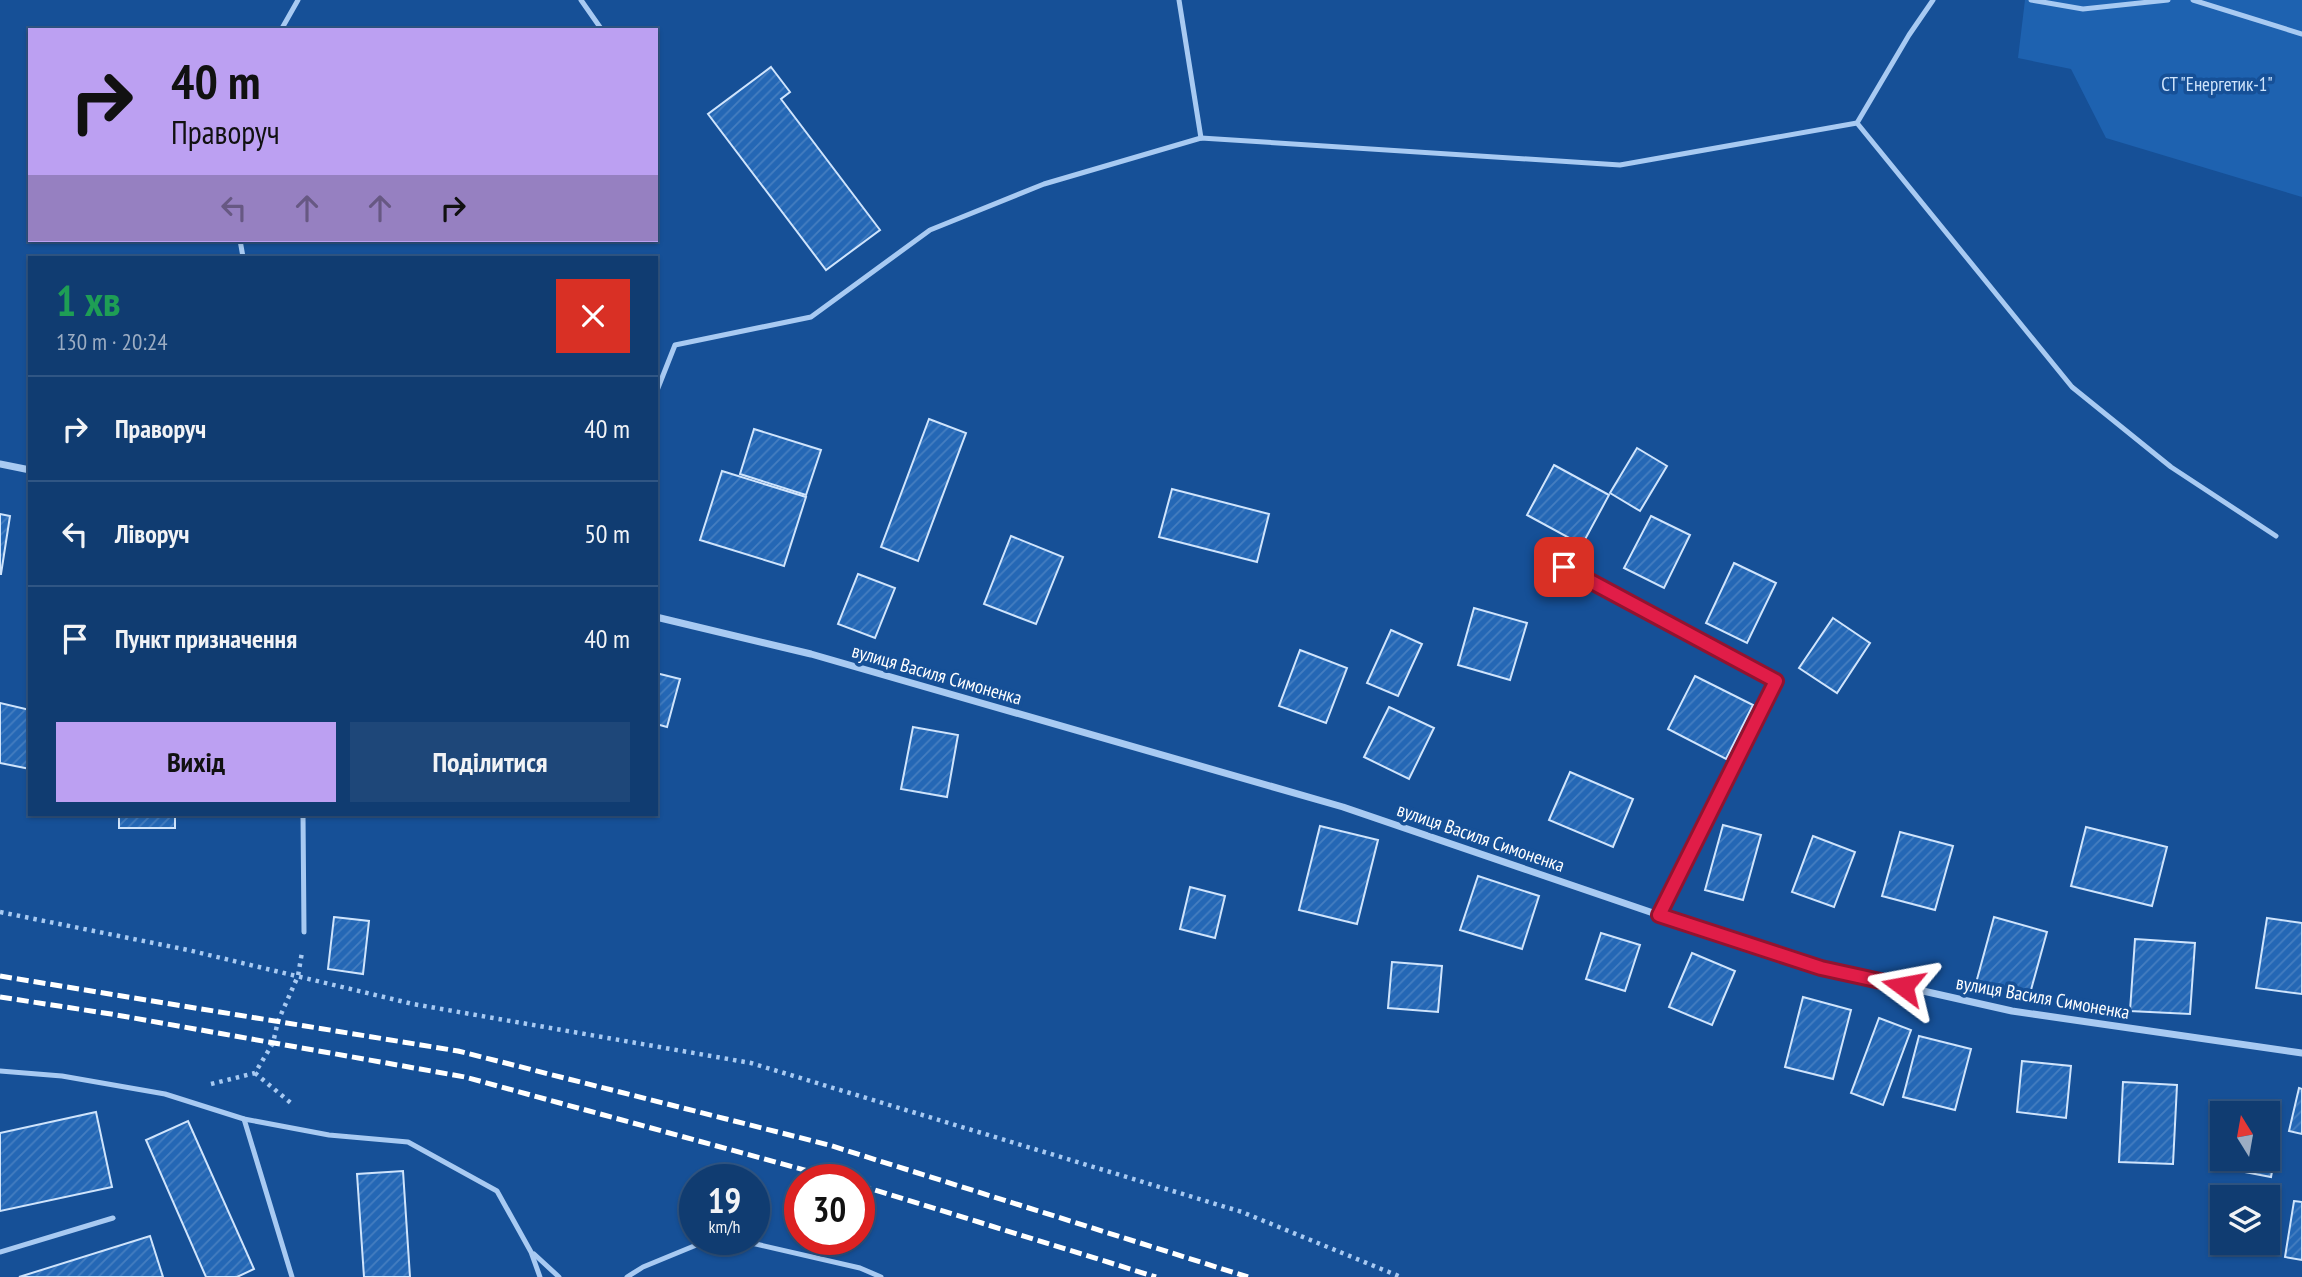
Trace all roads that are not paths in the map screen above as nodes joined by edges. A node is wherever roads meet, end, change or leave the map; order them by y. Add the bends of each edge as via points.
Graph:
1 (299, 0) edge
2 (581, 0) edge
3 (1180, 0) edge
4 (1933, 0) edge
5 (2031, 0) edge
6 (2168, 0) edge
7 (2193, 0) edge
8 (282, 28) edge
9 (601, 28) edge
10 (2302, 34) edge
11 (1857, 123) junction
12 (1201, 138) junction
13 (658, 388) edge
14 (0, 464) edge
15 (28, 470) edge
16 (2276, 536) dead end
17 (1564, 567) dead end
18 (658, 617) edge
19 (303, 816) edge
20 (1659, 915) junction
21 (304, 932) road end
22 (2302, 1053) edge
23 (0, 1071) edge
24 (244, 1119) junction
25 (113, 1219) dead end
26 (770, 1247) edge
27 (0, 1252) edge
28 (531, 1252) junction
29 (679, 1252) edge
30 (292, 1277) edge
31 (540, 1277) edge
32 (559, 1277) edge
33 (627, 1277) edge
34 (881, 1277) edge

1 - 8 lane
2 - 9 lane
3 - 12 lane
4 - 11 lane
5 - 6 lane via 2083,9
7 - 10 lane
11 - 12 lane via 1620,165
11 - 16 lane via 2072,387 2171,467
12 - 13 lane via 1044,184 930,230 811,317 675,345
14 - 15 street
17 - 20 lane via 1776,681
18 - 20 street, вулиця Василя Симоненка via 811,654 1343,807
19 - 21 lane
20 - 22 street, вулиця Василя Симоненка via 1821,968 2012,1011
23 - 24 lane via 62,1076 166,1094
24 - 28 lane via 329,1136 408,1142 497,1191
24 - 30 lane
25 - 27 lane
26 - 34 lane
28 - 31 lane
28 - 32 lane
29 - 33 lane

